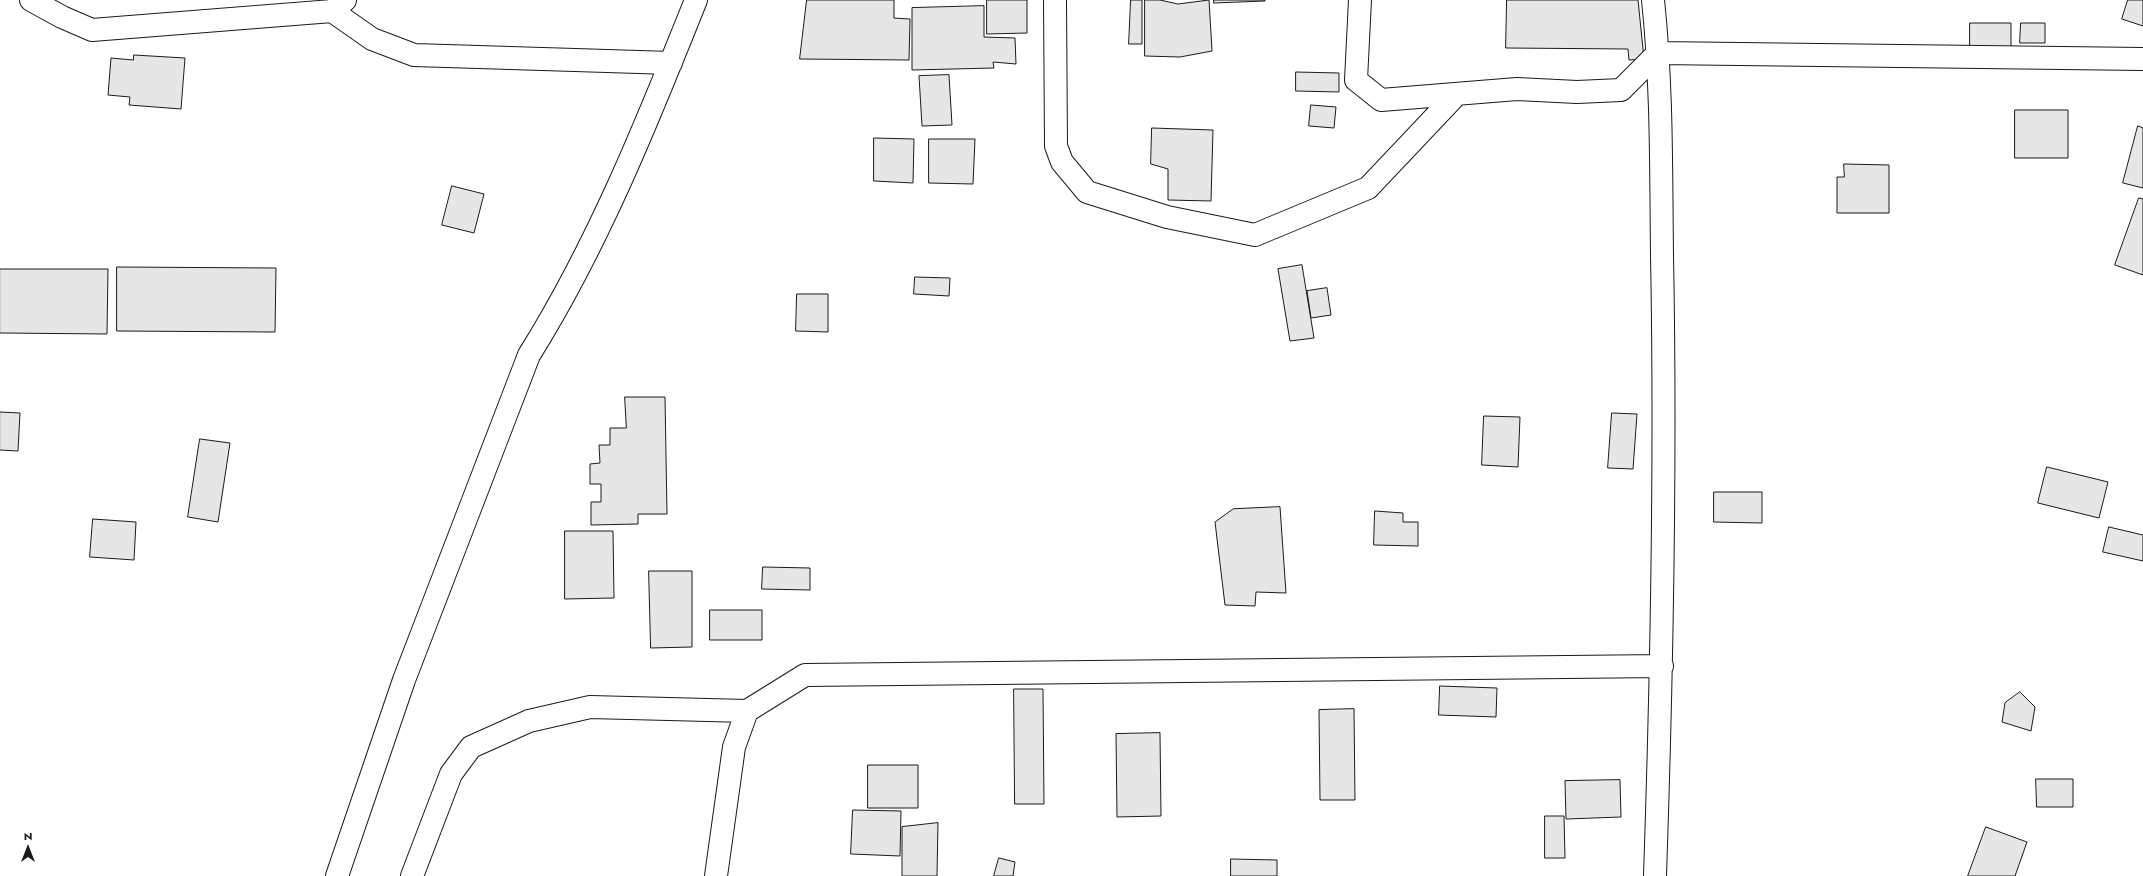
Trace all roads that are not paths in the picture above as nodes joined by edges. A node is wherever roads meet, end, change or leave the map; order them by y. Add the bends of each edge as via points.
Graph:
1 (31, 0) edge
2 (696, 0) edge
3 (1055, 0) edge
4 (1360, 0) edge
5 (1653, 0) edge
6 (339, 6) edge
7 (1658, 53) junction
8 (2143, 59) edge
9 (671, 62) junction
10 (1456, 95) junction
11 (1662, 666) junction
12 (747, 712) junction
13 (337, 876) edge
14 (412, 876) edge
15 (716, 876) edge
16 (1656, 876) edge

1 - 6 street via 92,30
2 - 9 street
3 - 10 street via 1056,146 1062,162 1087,192 1167,217 1255,235 1368,188
4 - 10 street via 1356,80 1381,100
5 - 7 street
6 - 9 street via 372,39 414,55
7 - 8 street
7 - 10 street via 1621,90 1576,92 1517,89
7 - 11 street via 1664,326
9 - 13 street via 631,158 554,315 529,355 404,680
11 - 12 street via 805,675
11 - 16 street
12 - 14 street via 590,707 529,721 471,747 451,774
12 - 15 street via 734,747

